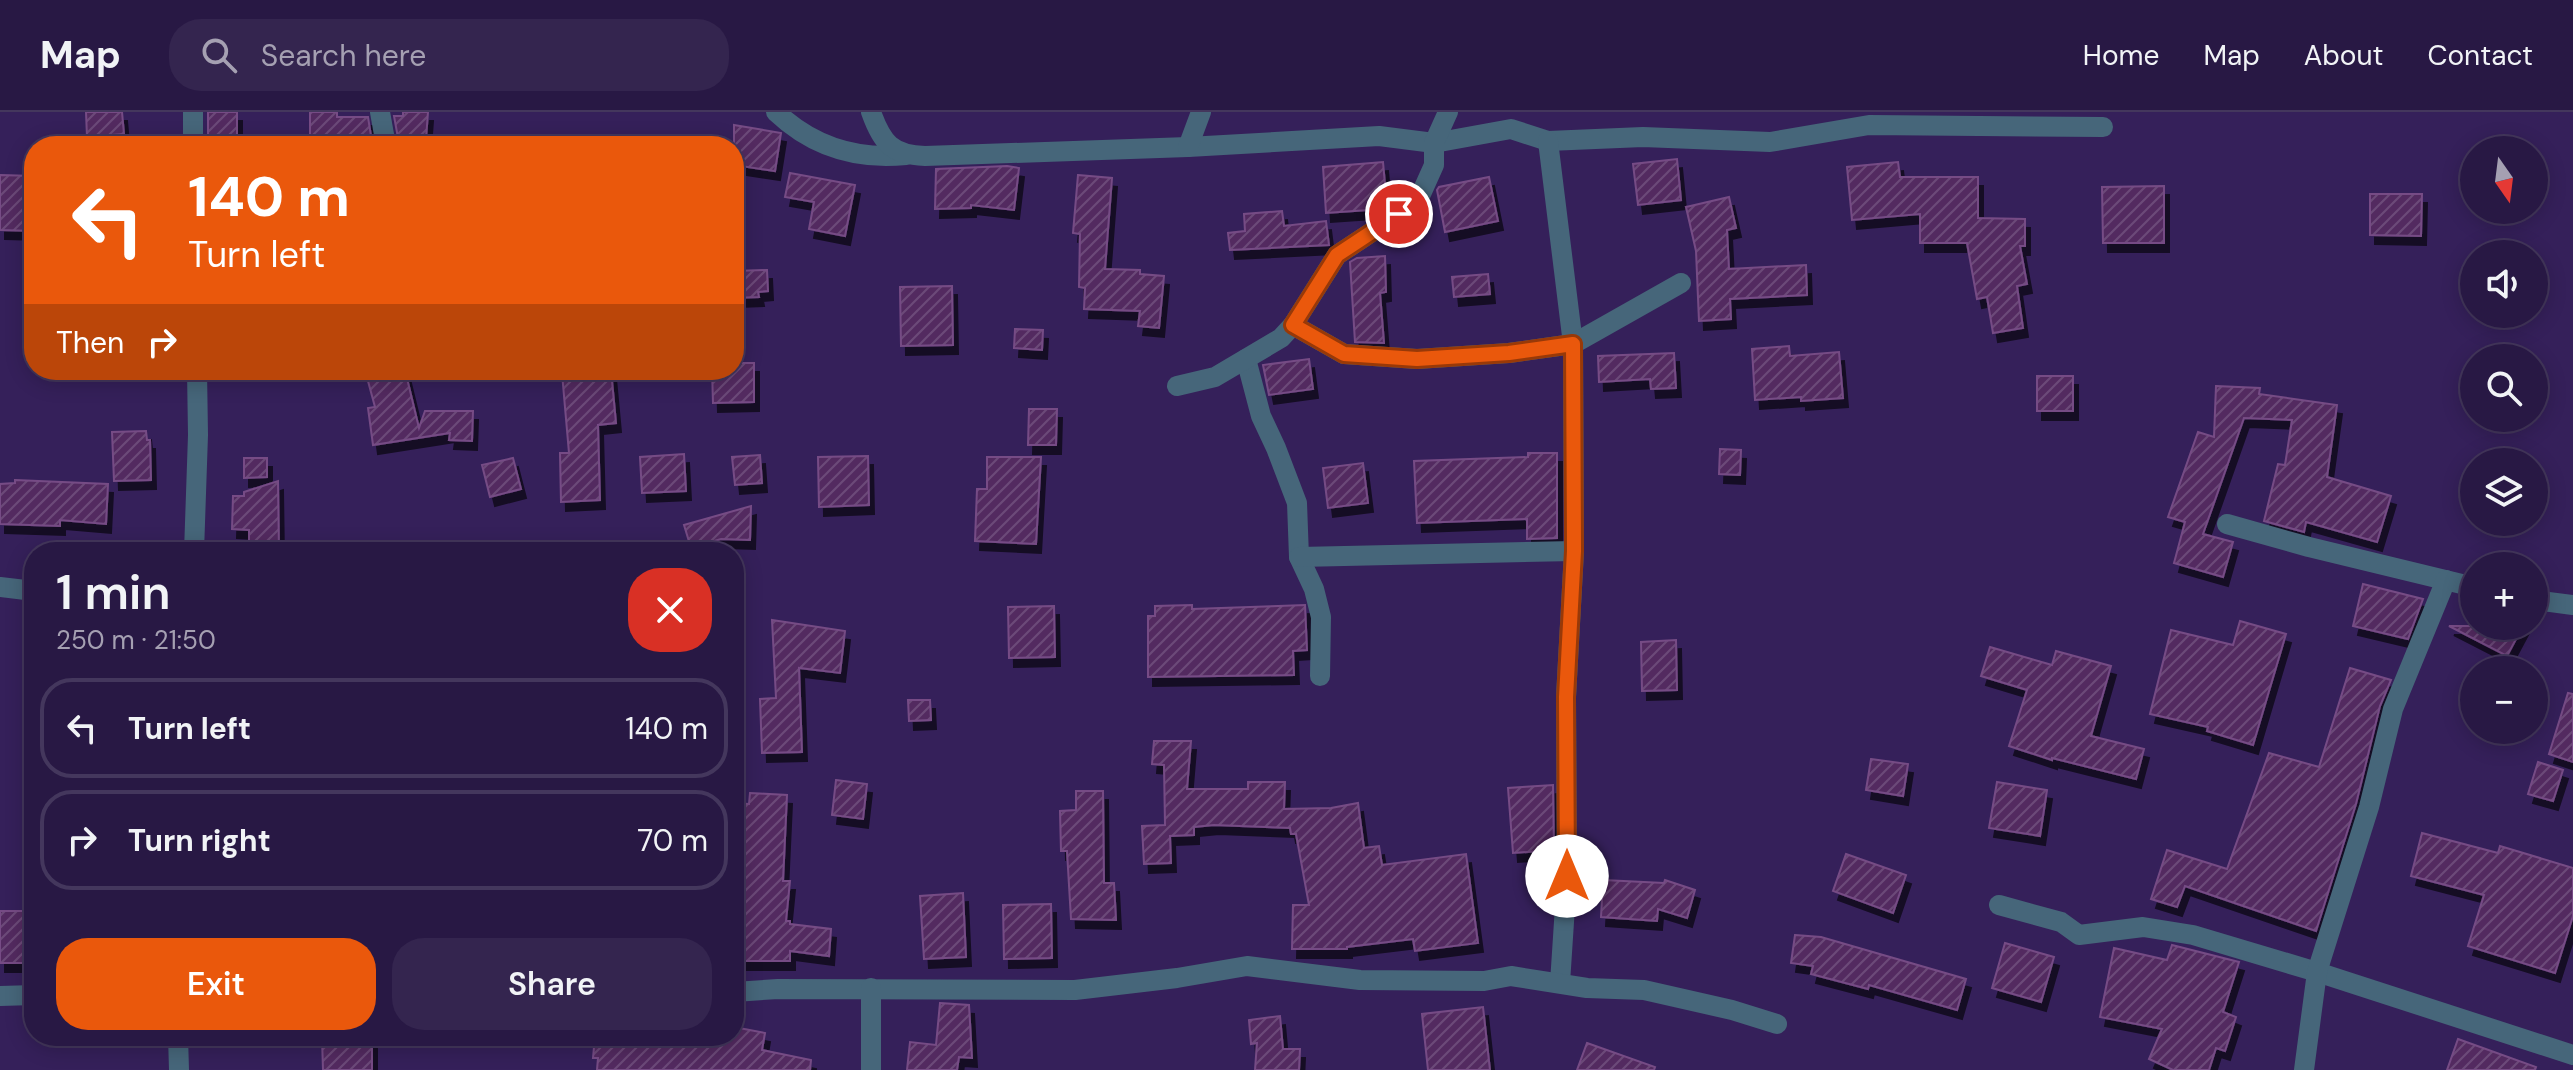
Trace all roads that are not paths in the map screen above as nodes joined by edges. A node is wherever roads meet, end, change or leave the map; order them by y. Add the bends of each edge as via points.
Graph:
1 (193, 112) edge
2 (380, 112) edge
3 (776, 112) edge
4 (871, 112) edge
5 (1201, 112) edge
6 (1448, 112) edge
7 (1872, 119) edge
8 (2103, 127) dead end
9 (193, 136) edge
10 (384, 136) edge
11 (1548, 141) junction
12 (1434, 143) junction
13 (1188, 147) junction
14 (906, 155) junction
15 (1681, 283) dead end
16 (1293, 325) junction
17 (1573, 344) junction
18 (1246, 359) junction
19 (197, 380) edge
20 (1177, 386) dead end
21 (2227, 524) dead end
22 (194, 542) edge
23 (1574, 551) junction
24 (1299, 557) junction
25 (2446, 580) junction
26 (2460, 584) edge
27 (0, 587) edge
28 (24, 590) edge
29 (2548, 602) edge
30 (2573, 605) edge
31 (1320, 676) dead end
32 (1999, 905) dead end
33 (2317, 972) junction
34 (1560, 983) junction
35 (871, 988) junction
36 (744, 991) edge
37 (24, 995) edge
38 (0, 996) edge
39 (1777, 1024) dead end
40 (178, 1046) edge
41 (2573, 1055) edge
42 (179, 1070) edge
43 (871, 1070) edge
44 (2304, 1070) edge

1 - 9 street
2 - 10 street
3 - 14 street via 817,142 848,154
4 - 14 street via 888,146
5 - 13 street
6 - 12 street
7 - 8 street
7 - 11 street via 1770,142 1643,137
11 - 12 street via 1511,129
11 - 17 street
12 - 13 street via 1379,136
12 - 16 street via 1434,165 1421,194 1337,255
13 - 14 street
15 - 17 street
16 - 17 street via 1344,354 1417,359
16 - 18 street
17 - 23 street
18 - 20 street via 1215,377
18 - 24 street via 1261,416 1297,503
19 - 22 street
21 - 25 street
23 - 24 street
23 - 34 street
24 - 31 street via 1321,617
25 - 26 street
25 - 33 street via 2393,709 2369,807
27 - 28 street
29 - 30 street
32 - 33 street via 2061,922 2079,935 2156,929
33 - 41 street
33 - 44 street
34 - 35 street via 1511,976 1484,981 1360,980 1247,966 1075,990
34 - 39 street via 1644,990
35 - 36 street
35 - 43 street
37 - 38 street
40 - 42 street

